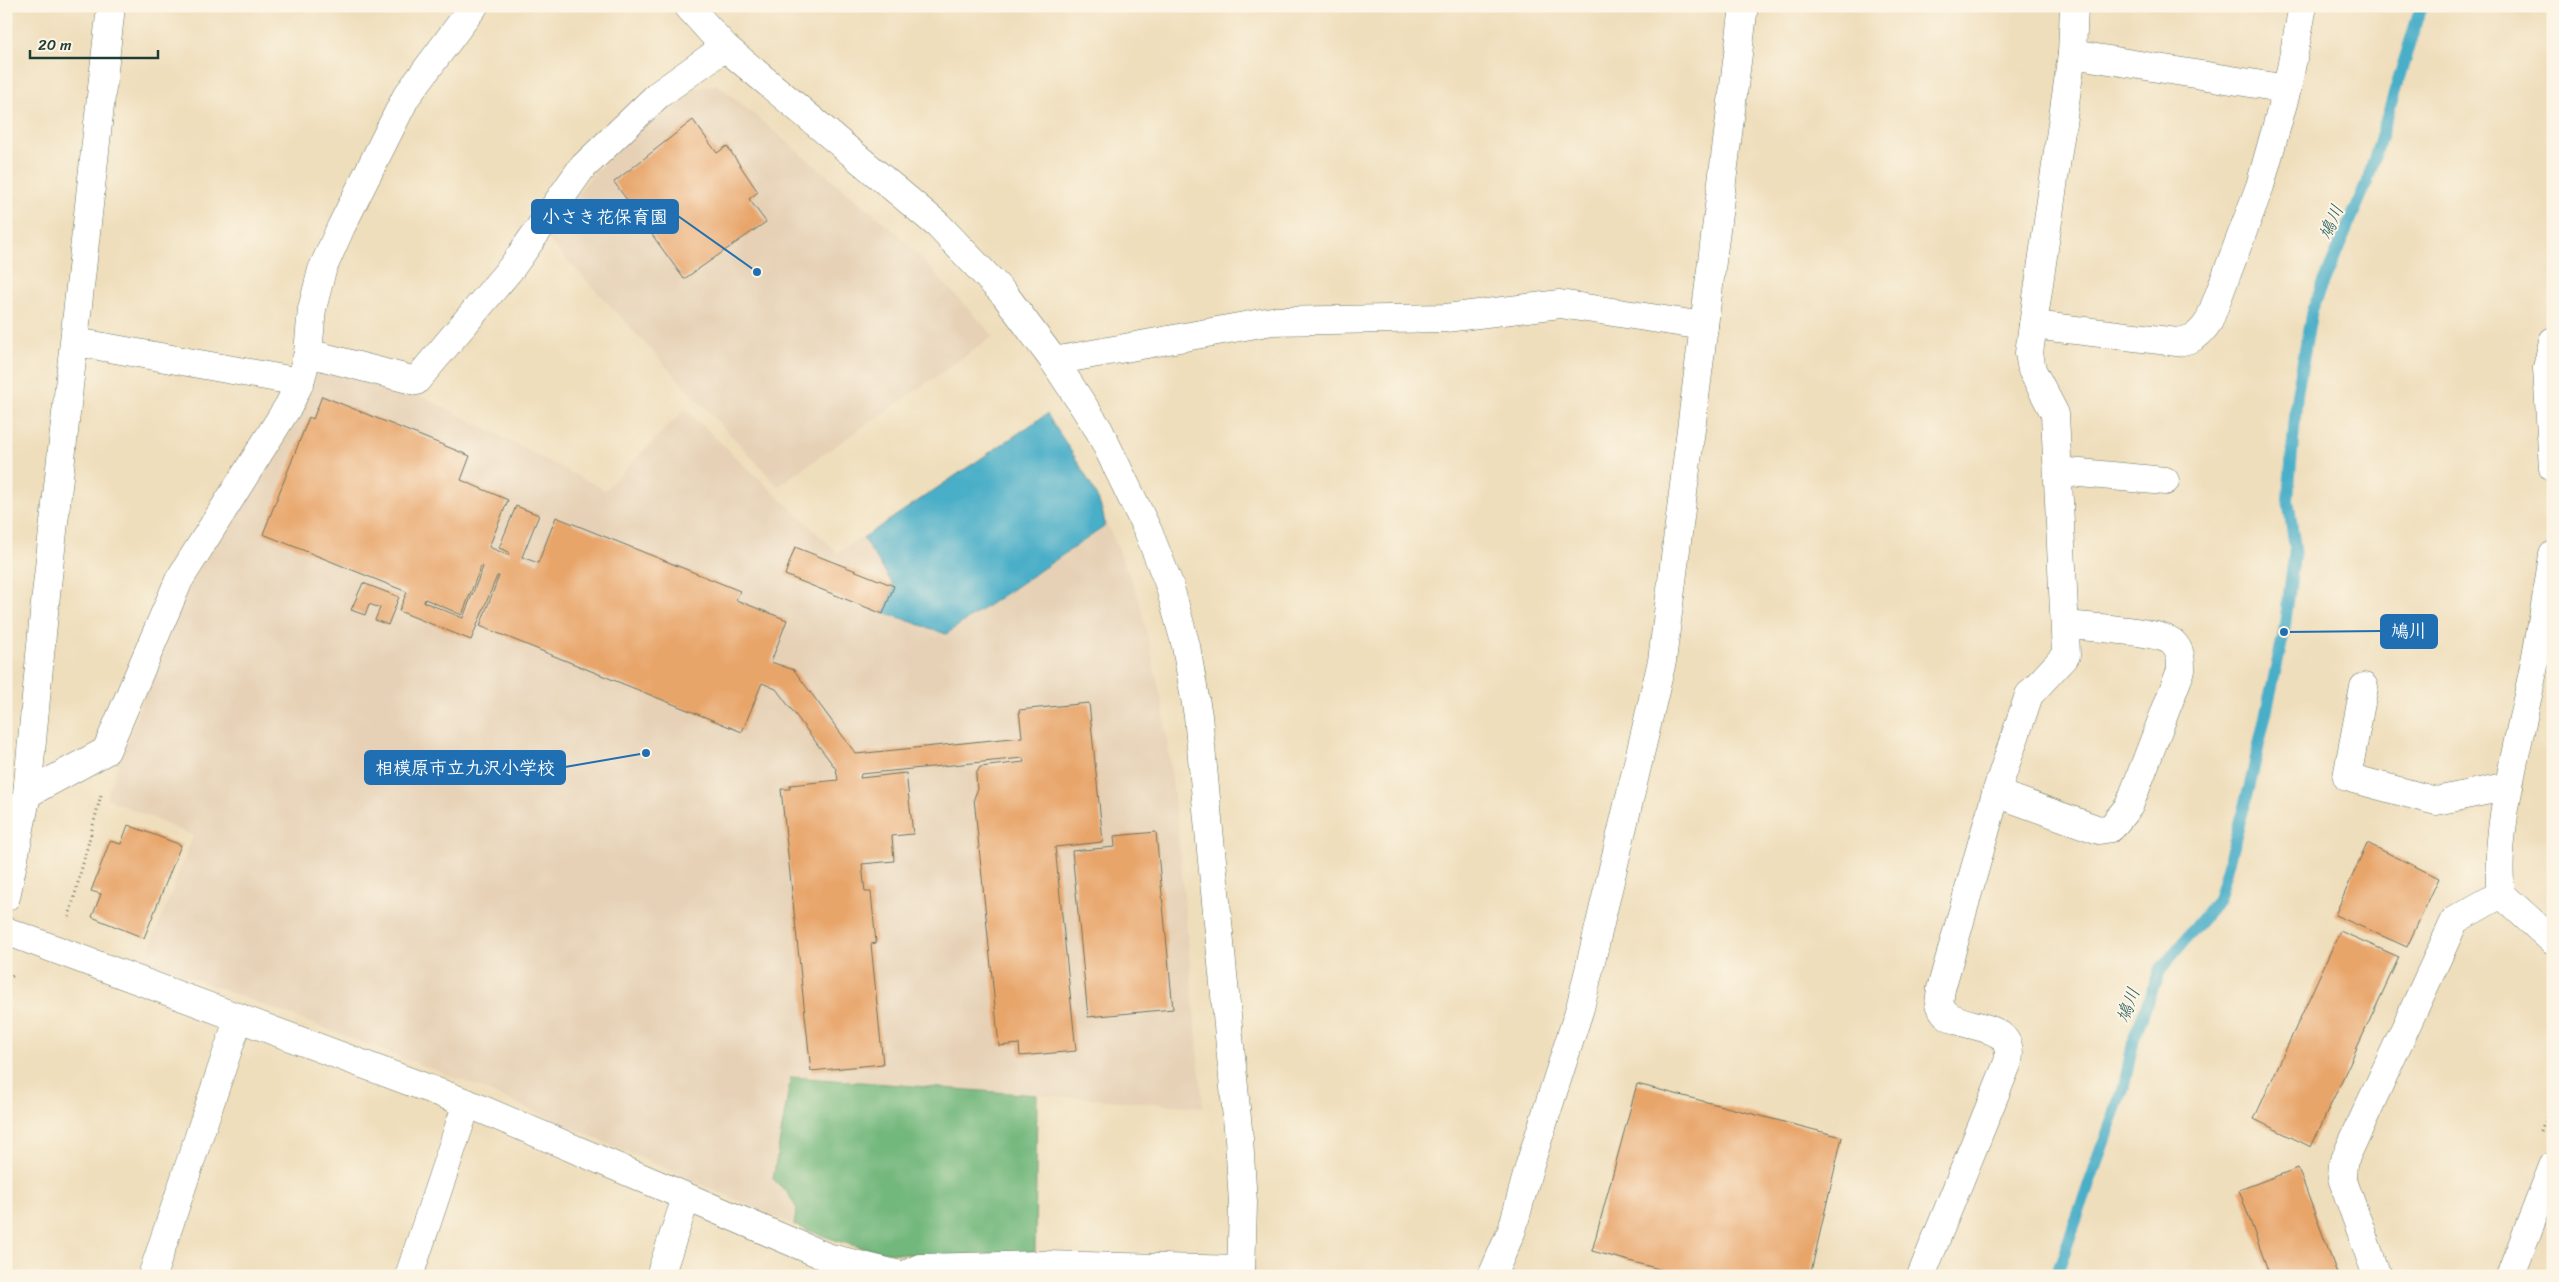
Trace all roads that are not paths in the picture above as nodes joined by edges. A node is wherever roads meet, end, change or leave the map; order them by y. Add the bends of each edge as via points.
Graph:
1 (111, 6) edge
2 (474, 6) edge
3 (688, 6) edge
4 (1744, 6) edge
5 (2074, 6) edge
6 (2302, 6) edge
7 (725, 47) junction
8 (2072, 54) junction
9 (2287, 89) junction
10 (2034, 325) junction
11 (1704, 326) junction
12 (2553, 341) edge
13 (76, 342) junction
14 (308, 353) junction
15 (1054, 361) junction
16 (300, 382) junction
17 (2553, 468) edge
18 (2059, 471) junction
19 (2165, 481) dead end
20 (2553, 555) edge
21 (2066, 625) junction
22 (2364, 687) dead end
23 (2509, 786) junction
24 (1996, 793) junction
25 (27, 794) junction
26 (2501, 894) junction
27 (6, 897) edge
28 (6, 931) edge
29 (2553, 942) edge
30 (238, 1017) junction
31 (467, 1103) junction
32 (2553, 1166) edge
33 (686, 1198) junction
34 (1241, 1273) edge
35 (904, 1275) edge
36 (152, 1276) edge
37 (409, 1276) edge
38 (660, 1276) edge
39 (1492, 1276) edge
40 (1921, 1276) edge
41 (2376, 1276) edge
42 (2510, 1276) edge

1 - 13 street
2 - 14 street via 406,97 341,227 322,270 312,309
3 - 7 street
4 - 11 street
5 - 8 street
6 - 9 street
7 - 14 street via 658,95 580,169 512,267 416,382
7 - 15 street via 938,225 1004,295
8 - 9 street
8 - 10 street
9 - 10 street via 2260,186 2210,321 2201,333 2190,340 2177,342
10 - 18 street via 2029,353 2032,370 2055,414
11 - 15 street via 1560,304 1446,318 1272,321
11 - 39 street via 1662,660 1580,1008 1512,1230
12 - 17 street via 2548,368
13 - 16 street
13 - 25 street via 44,613
14 - 16 street
15 - 34 street via 1099,430 1148,531 1169,584 1186,646 1198,716 1240,1139 1243,1204
16 - 25 street via 289,405 179,580 106,751
18 - 19 street
18 - 21 street
20 - 23 street via 2539,643
21 - 24 street via 2066,654 2029,695
21 - 24 street via 2156,635 2171,641 2181,653 2181,670 2129,806 2111,828 2099,830
22 - 23 street via 2347,777 2436,801
23 - 26 street via 2498,874
24 - 40 street via 1939,1004 1946,1014 1998,1033 2006,1040 2010,1051
25 - 27 street
26 - 29 street
26 - 41 street via 2455,920 2343,1163 2342,1178
28 - 30 street
30 - 31 street
30 - 36 street
31 - 33 street
31 - 37 street
32 - 42 street
33 - 35 street via 827,1257
33 - 38 street
34 - 35 street via 1045,1265 920,1268

